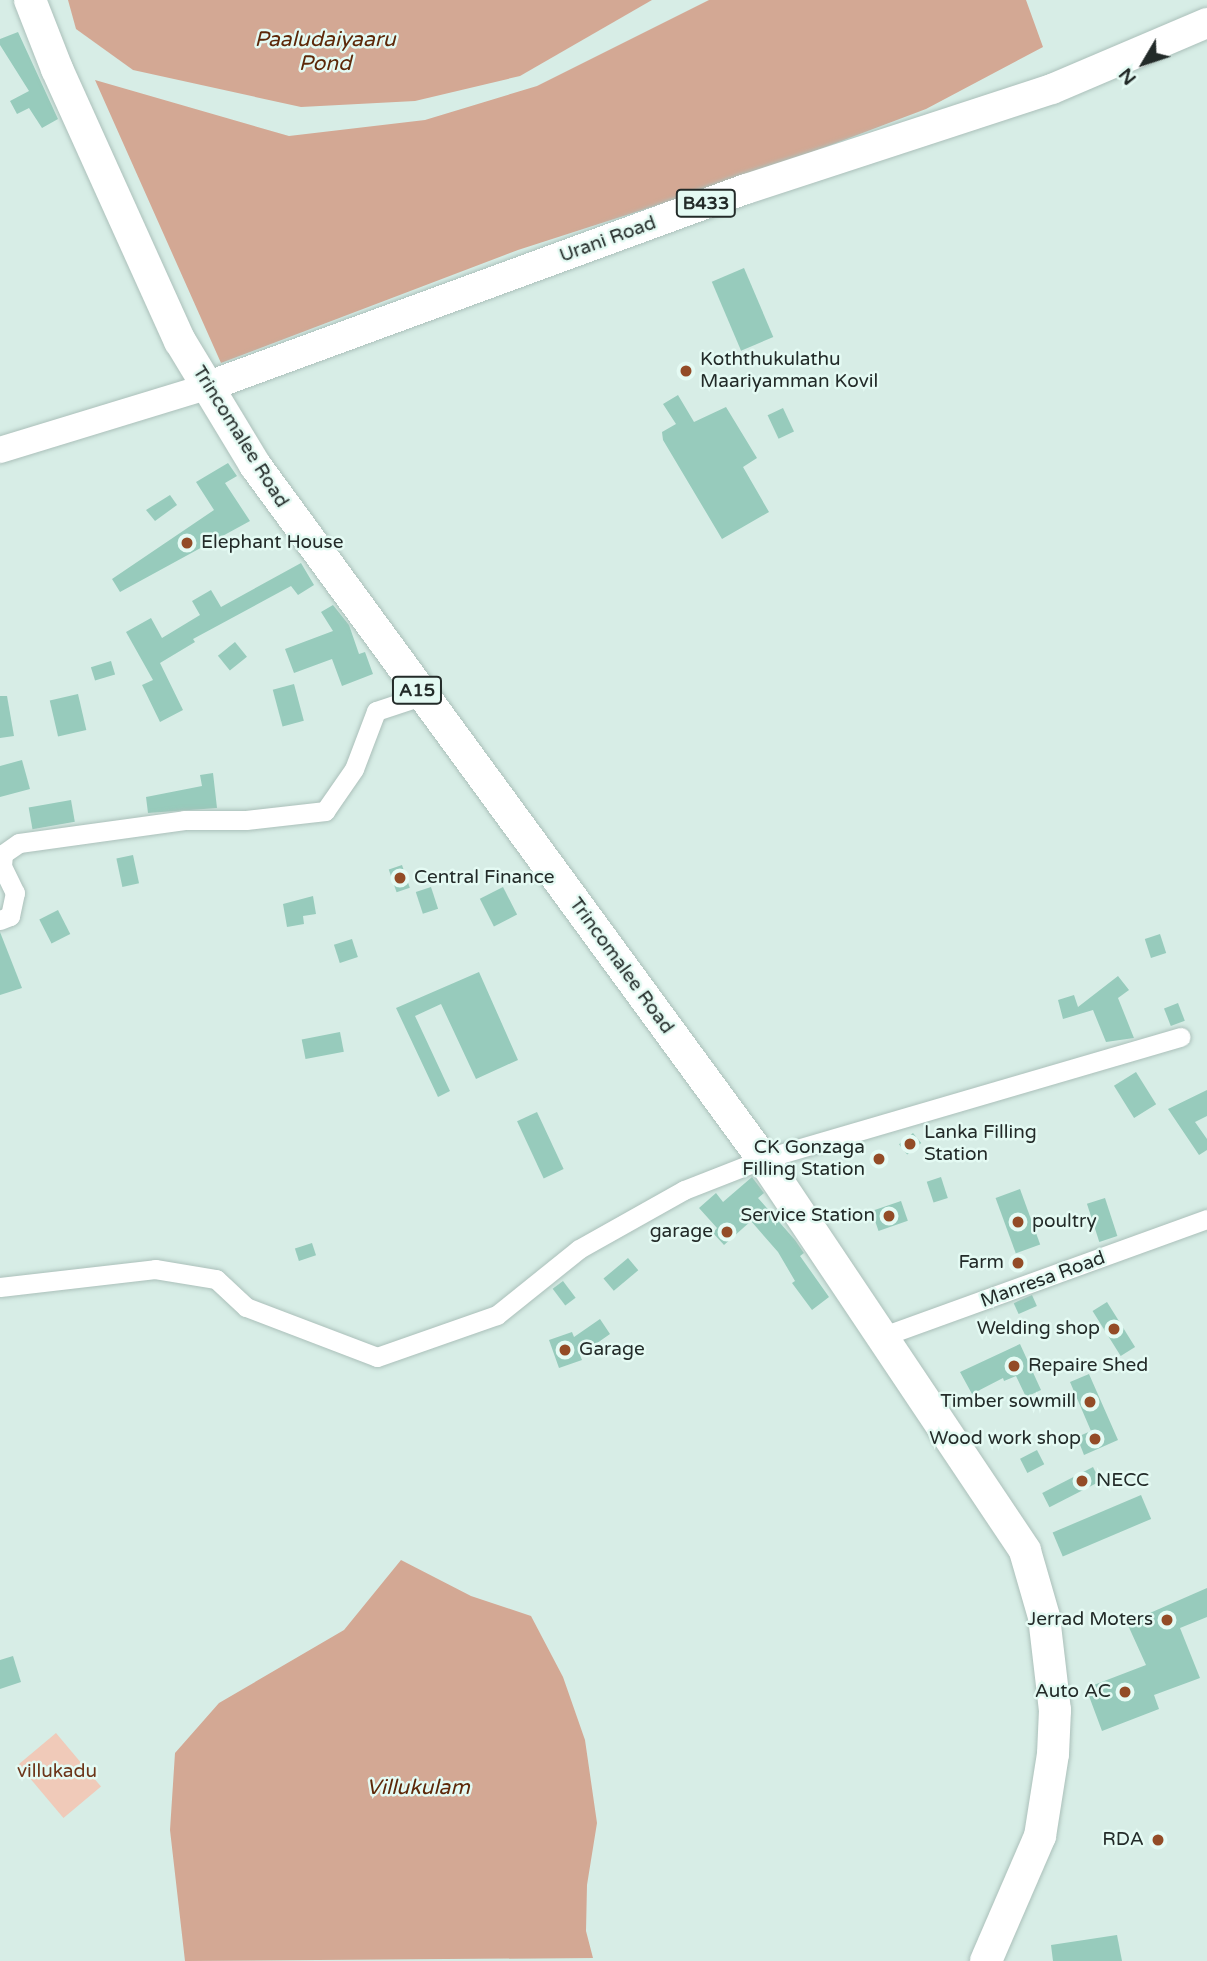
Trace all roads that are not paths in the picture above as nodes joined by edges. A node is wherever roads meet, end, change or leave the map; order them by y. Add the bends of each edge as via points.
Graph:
1 (30, 0) edge
2 (1207, 23) edge
3 (206, 387) junction
4 (0, 450) edge
5 (421, 696) junction
6 (0, 920) edge
7 (1181, 1037) dead end
8 (763, 1159) junction
9 (1207, 1219) edge
10 (0, 1287) edge
11 (878, 1338) junction
12 (986, 1961) edge

1 - 3 highway, Trincomalee Road / A15 via 158,291
2 - 3 main road, Urani Road / B433 via 1052,89 746,189
3 - 4 main road
3 - 5 highway, Trincomalee Road / A15 via 281,502
5 - 6 street via 376,711 354,769 325,811 246,820 184,820 19,843 3,853 2,866 15,893 10,916
5 - 8 highway, Trincomalee Road / A15
7 - 8 street
8 - 10 street via 684,1190 579,1249 497,1315 377,1357 246,1307 216,1279 155,1269
8 - 11 highway, Trincomalee Road / A15
9 - 11 street, Manresa Road
11 - 12 highway, Trincomalee Road / A15 via 985,1486 1025,1551 1044,1617 1055,1710 1040,1836

